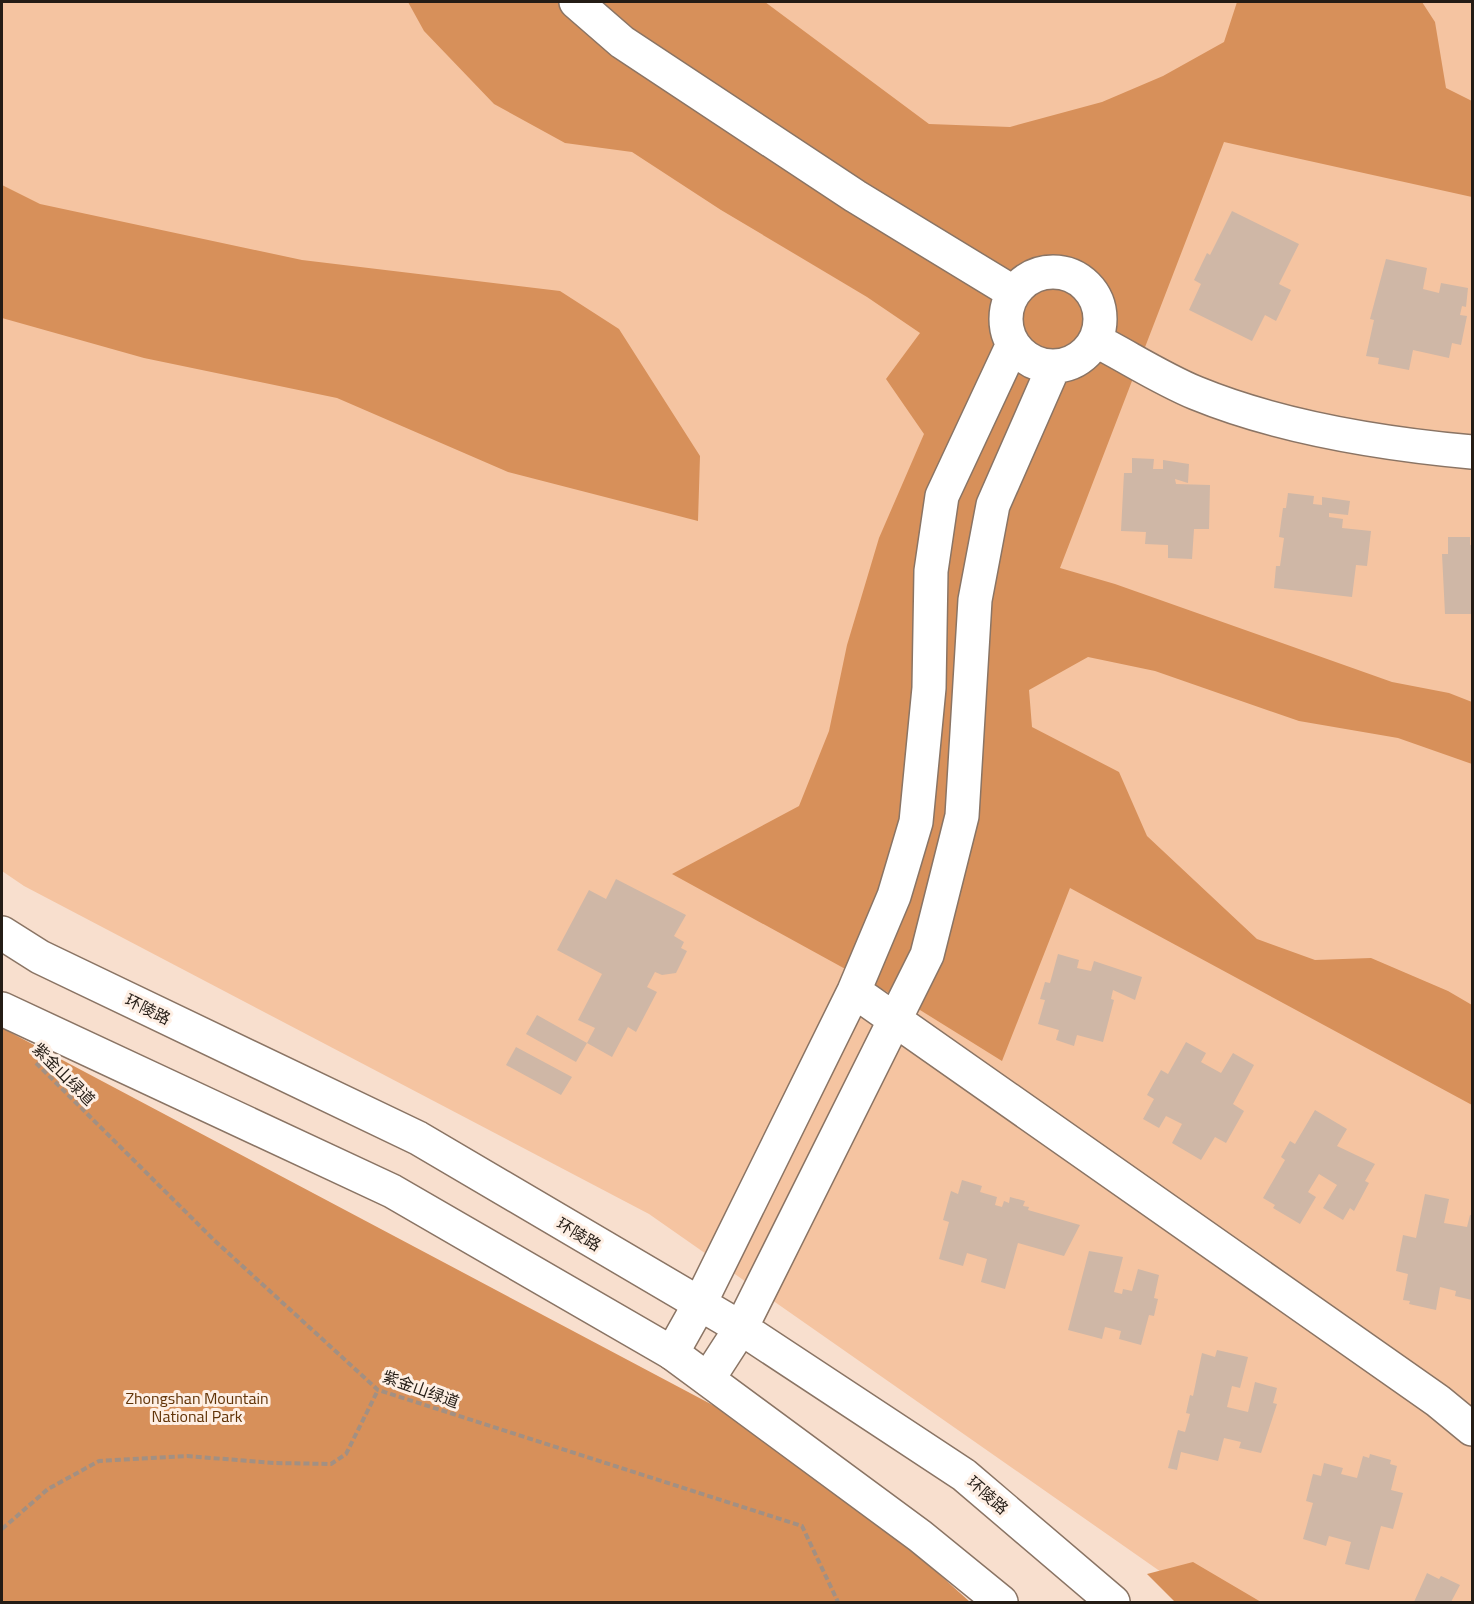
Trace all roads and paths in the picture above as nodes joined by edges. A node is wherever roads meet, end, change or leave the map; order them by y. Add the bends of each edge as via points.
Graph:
1 (576, 2) edge
2 (1014, 293) junction
3 (1095, 340) junction
4 (1013, 344) junction
5 (1054, 366) junction
6 (1473, 452) edge
7 (2, 933) edge
8 (854, 991) junction
9 (2, 1009) edge
10 (894, 1020) junction
11 (36, 1062) dead end
12 (699, 1305) junction
13 (741, 1328) junction
14 (672, 1353) junction
15 (708, 1379) junction
16 (378, 1390) junction
17 (1473, 1429) edge
18 (2, 1529) edge
19 (838, 1602) edge
20 (1000, 1602) edge
21 (1113, 1602) edge

1 - 2 street via 622,42 855,196
2 - 3 street via 1039,275 1070,276 1093,295 1099,310
2 - 4 street via 1006,322
3 - 5 street via 1074,361
3 - 6 street via 1194,392 1244,411 1398,445
4 - 5 street via 1029,360
4 - 8 street via 942,496 931,571 929,688 916,822 894,896
5 - 10 street via 993,505 975,600 962,816 927,955
7 - 12 street, 环陵路 via 40,957 418,1138
8 - 10 street
8 - 12 street
9 - 14 street via 392,1191
10 - 13 street
10 - 17 street
11 - 16 path, 紫金山绿道 via 214,1240
12 - 13 street, 环陵路
12 - 14 street
13 - 15 street
13 - 21 street, 环陵路 via 964,1475
14 - 15 street
15 - 20 street via 920,1536
16 - 18 path via 346,1454 331,1464 187,1456 99,1461 48,1489
16 - 19 path, 紫金山绿道 via 802,1526

